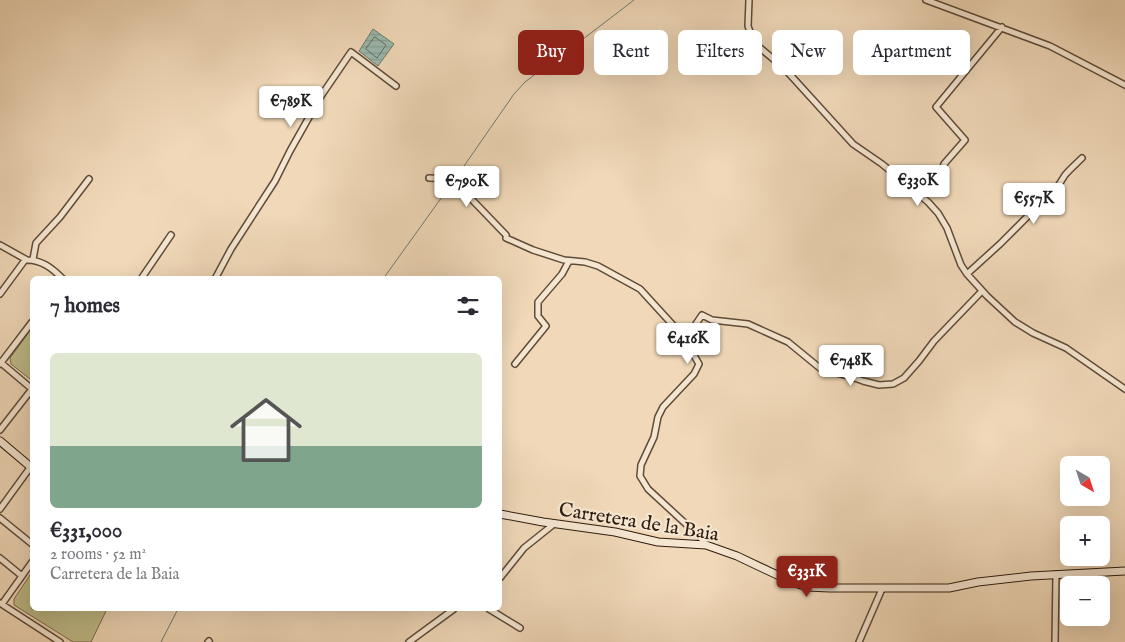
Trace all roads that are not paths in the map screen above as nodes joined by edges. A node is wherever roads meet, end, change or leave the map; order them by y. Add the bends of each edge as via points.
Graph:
1 (749, 0) edge
2 (926, 0) edge
3 (1002, 27) junction
4 (1125, 85) edge
5 (396, 86) dead end
6 (1082, 158) dead end
7 (942, 173) dead end
8 (429, 178) dead end
9 (89, 179) dead end
10 (171, 235) dead end
11 (0, 245) edge
12 (29, 260) junction
13 (570, 261) junction
14 (967, 274) junction
15 (59, 276) edge
16 (142, 276) edge
17 (217, 276) edge
18 (982, 291) junction
19 (0, 294) edge
20 (30, 324) edge
21 (685, 340) junction
22 (0, 362) edge
23 (515, 364) dead end
24 (30, 387) edge
25 (1125, 389) edge
26 (30, 392) edge
27 (0, 430) edge
28 (0, 441) edge
29 (30, 465) edge
30 (30, 470) edge
31 (0, 509) edge
32 (502, 514) edge
33 (0, 518) edge
34 (554, 523) junction
35 (30, 542) edge
36 (706, 546) junction
37 (0, 558) edge
38 (30, 565) edge
39 (1125, 571) edge
40 (1056, 574) junction
41 (22, 576) junction
42 (502, 576) edge
43 (882, 589) junction
44 (1, 604) edge
45 (451, 611) edge
46 (492, 611) edge
47 (520, 628) dead end
48 (60, 642) edge
49 (409, 642) edge
50 (859, 642) edge
51 (1055, 642) edge

1 - 14 street via 748,26 759,48 784,68 854,144 928,202 947,228
2 - 3 street
3 - 4 street via 1074,57
3 - 7 street via 936,107 965,140 944,164
5 - 17 street via 351,52
6 - 14 street via 1043,204
8 - 13 street via 456,182 506,236 533,250
9 - 12 street via 36,243
10 - 16 street
11 - 12 street
12 - 15 street via 45,264
12 - 19 street
13 - 21 street via 598,266 640,289
13 - 23 street via 538,302 538,316 546,326
14 - 18 street
18 - 21 street via 904,378 893,384 880,385 821,369 788,342 748,324 712,320 702,315
18 - 25 street via 1015,322 1066,348
20 - 22 street
21 - 36 street via 700,364 663,407 641,465 640,476 648,489
22 - 24 street
26 - 27 street
28 - 29 main road
30 - 31 street
32 - 34 main road, Carretera de la Baia
33 - 35 street
34 - 36 main road, Carretera de la Baia via 658,542
34 - 42 street via 524,548
36 - 43 main road, Carretera de la Baia via 738,556 807,587
37 - 41 street
38 - 41 street
39 - 40 main road, Carretera de la Baia
40 - 43 main road, Carretera de la Baia via 948,588
40 - 51 street
41 - 44 street
43 - 50 street
44 - 48 street
45 - 49 street
46 - 47 street

